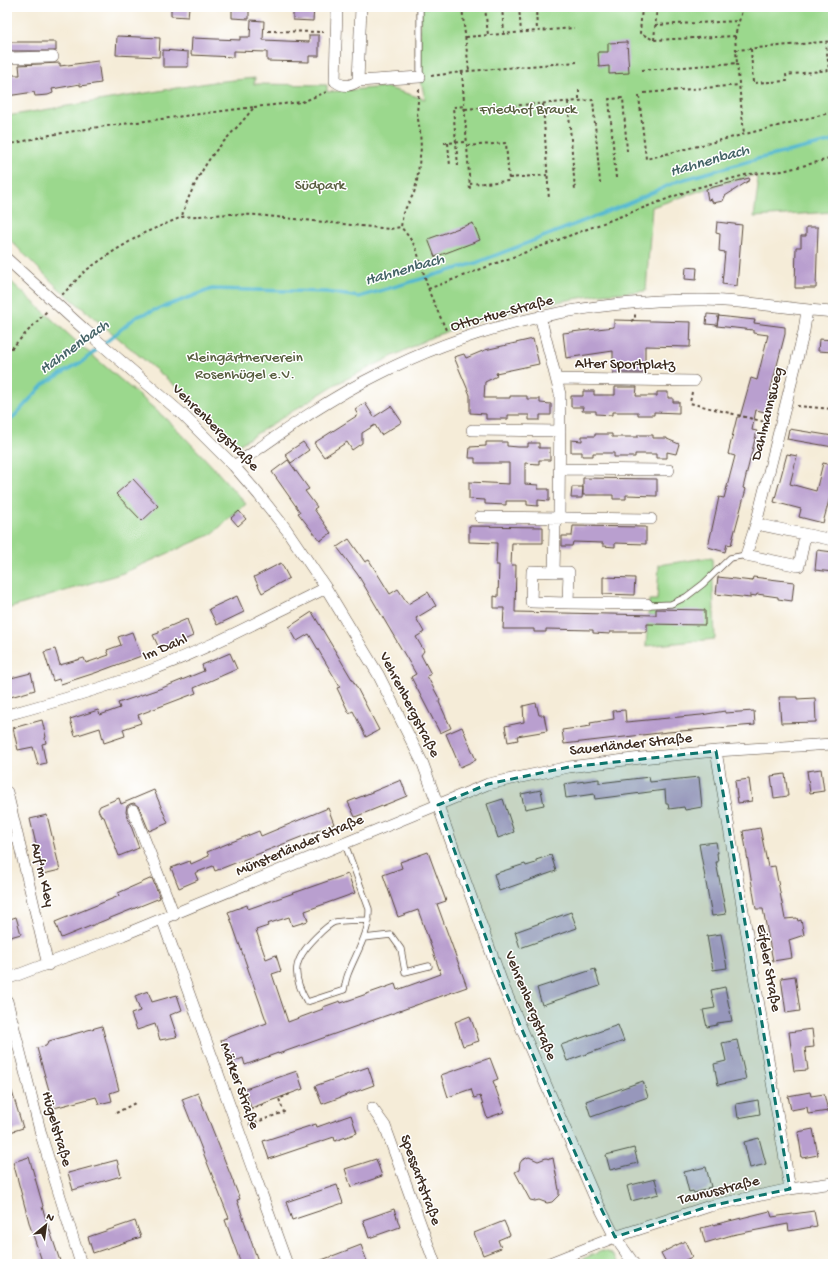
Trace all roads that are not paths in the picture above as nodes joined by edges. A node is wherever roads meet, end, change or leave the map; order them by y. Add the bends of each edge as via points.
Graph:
1 (337, 7) edge
2 (361, 7) edge
3 (420, 7) edge
4 (53, 56) dead end
5 (7, 58) edge
6 (420, 77) joint
7 (358, 81) junction
8 (7, 259) edge
9 (807, 310) junction
10 (833, 312) edge
11 (540, 316) junction
12 (556, 379) junction
13 (694, 381) road end
14 (472, 430) dead end
15 (560, 431) junction
16 (234, 466) junction
17 (560, 469) junction
18 (669, 470) dead end
19 (480, 517) dead end
20 (559, 517) junction
21 (651, 519) dead end
22 (756, 524) junction
23 (805, 535) junction
24 (830, 540) edge
25 (746, 555) junction
26 (554, 572) junction
27 (326, 588) junction
28 (568, 603) junction
29 (649, 604) joint
30 (7, 715) edge
31 (833, 744) edge
32 (716, 751) junction
33 (7, 792) edge
34 (438, 805) junction
35 (133, 810) dead end
36 (13, 839) edge
37 (345, 844) junction
38 (174, 915) junction
39 (162, 919) junction
40 (369, 920) junction
41 (364, 938) junction
42 (48, 964) junction
43 (429, 966) dead end
44 (7, 979) edge
45 (7, 1002) edge
46 (9, 1016) edge
47 (372, 1108) dead end
48 (833, 1183) edge
49 (790, 1189) junction
50 (616, 1237) junction
51 (81, 1264) edge
52 (287, 1264) edge
53 (435, 1264) edge
54 (547, 1264) edge
55 (634, 1264) edge

1 - 7 street via 335,81 342,86 351,86
2 - 7 street
3 - 6 lane
4 - 5 street
6 - 7 street
8 - 16 street, Vehrenbergstraße via 181,413
9 - 10 street, Otto-Hue-Straße
9 - 11 street, Otto-Hue-Straße via 707,300 606,306
9 - 22 street, Dahlmannsweg via 804,332
11 - 12 street, Alter Sportplatz
11 - 16 street, Otto-Hue-Straße via 451,342 375,375 323,405
12 - 13 street, Alter Sportplatz
12 - 15 street, Alter Sportplatz via 560,394
14 - 15 street
15 - 17 street, Alter Sportplatz
16 - 27 street, Vehrenbergstraße via 286,529
17 - 18 street
17 - 20 street, Alter Sportplatz
19 - 20 street
20 - 21 street
20 - 26 street, Alter Sportplatz via 555,526
22 - 23 street
22 - 25 street, Dahlmannsweg
23 - 24 street
23 - 25 street via 799,566
25 - 29 lane via 730,558 704,584 686,597 671,604
26 - 28 street via 569,572
26 - 28 street via 532,571 531,602
27 - 30 street, Im Dahl via 200,649 139,675
27 - 34 street, Vehrenbergstraße via 378,674 423,764
28 - 29 street
31 - 32 street, Sauerländer Straße
32 - 34 street, Sauerländer Straße via 569,766 488,784
32 - 49 street, Eifeler Straße
33 - 36 street, Auf'm Kley
34 - 37 street, Münsterländer Straße
34 - 50 street, Vehrenbergstraße via 504,988 586,1178
35 - 38 street
36 - 42 street, Auf'm Kley
37 - 38 street, Münsterländer Straße
37 - 40 lane via 368,909
38 - 39 street, Münsterländer Straße
39 - 42 street, Münsterländer Straße
39 - 52 street, Märker Straße
40 - 41 lane
40 - 41 lane via 334,923 304,949 297,964 298,987 307,1002 344,990 347,975
41 - 43 lane via 391,935 401,949 405,972
42 - 44 street, Münsterländer Straße
45 - 46 street, Hügelstraße
46 - 51 street, Hügelstraße via 42,1138
47 - 53 street, Spessartstraße via 385,1126
48 - 49 street, Taunusstraße
49 - 50 street, Taunusstraße via 710,1206
50 - 54 street, Taunusstraße
50 - 55 street, Vehrenbergstraße

